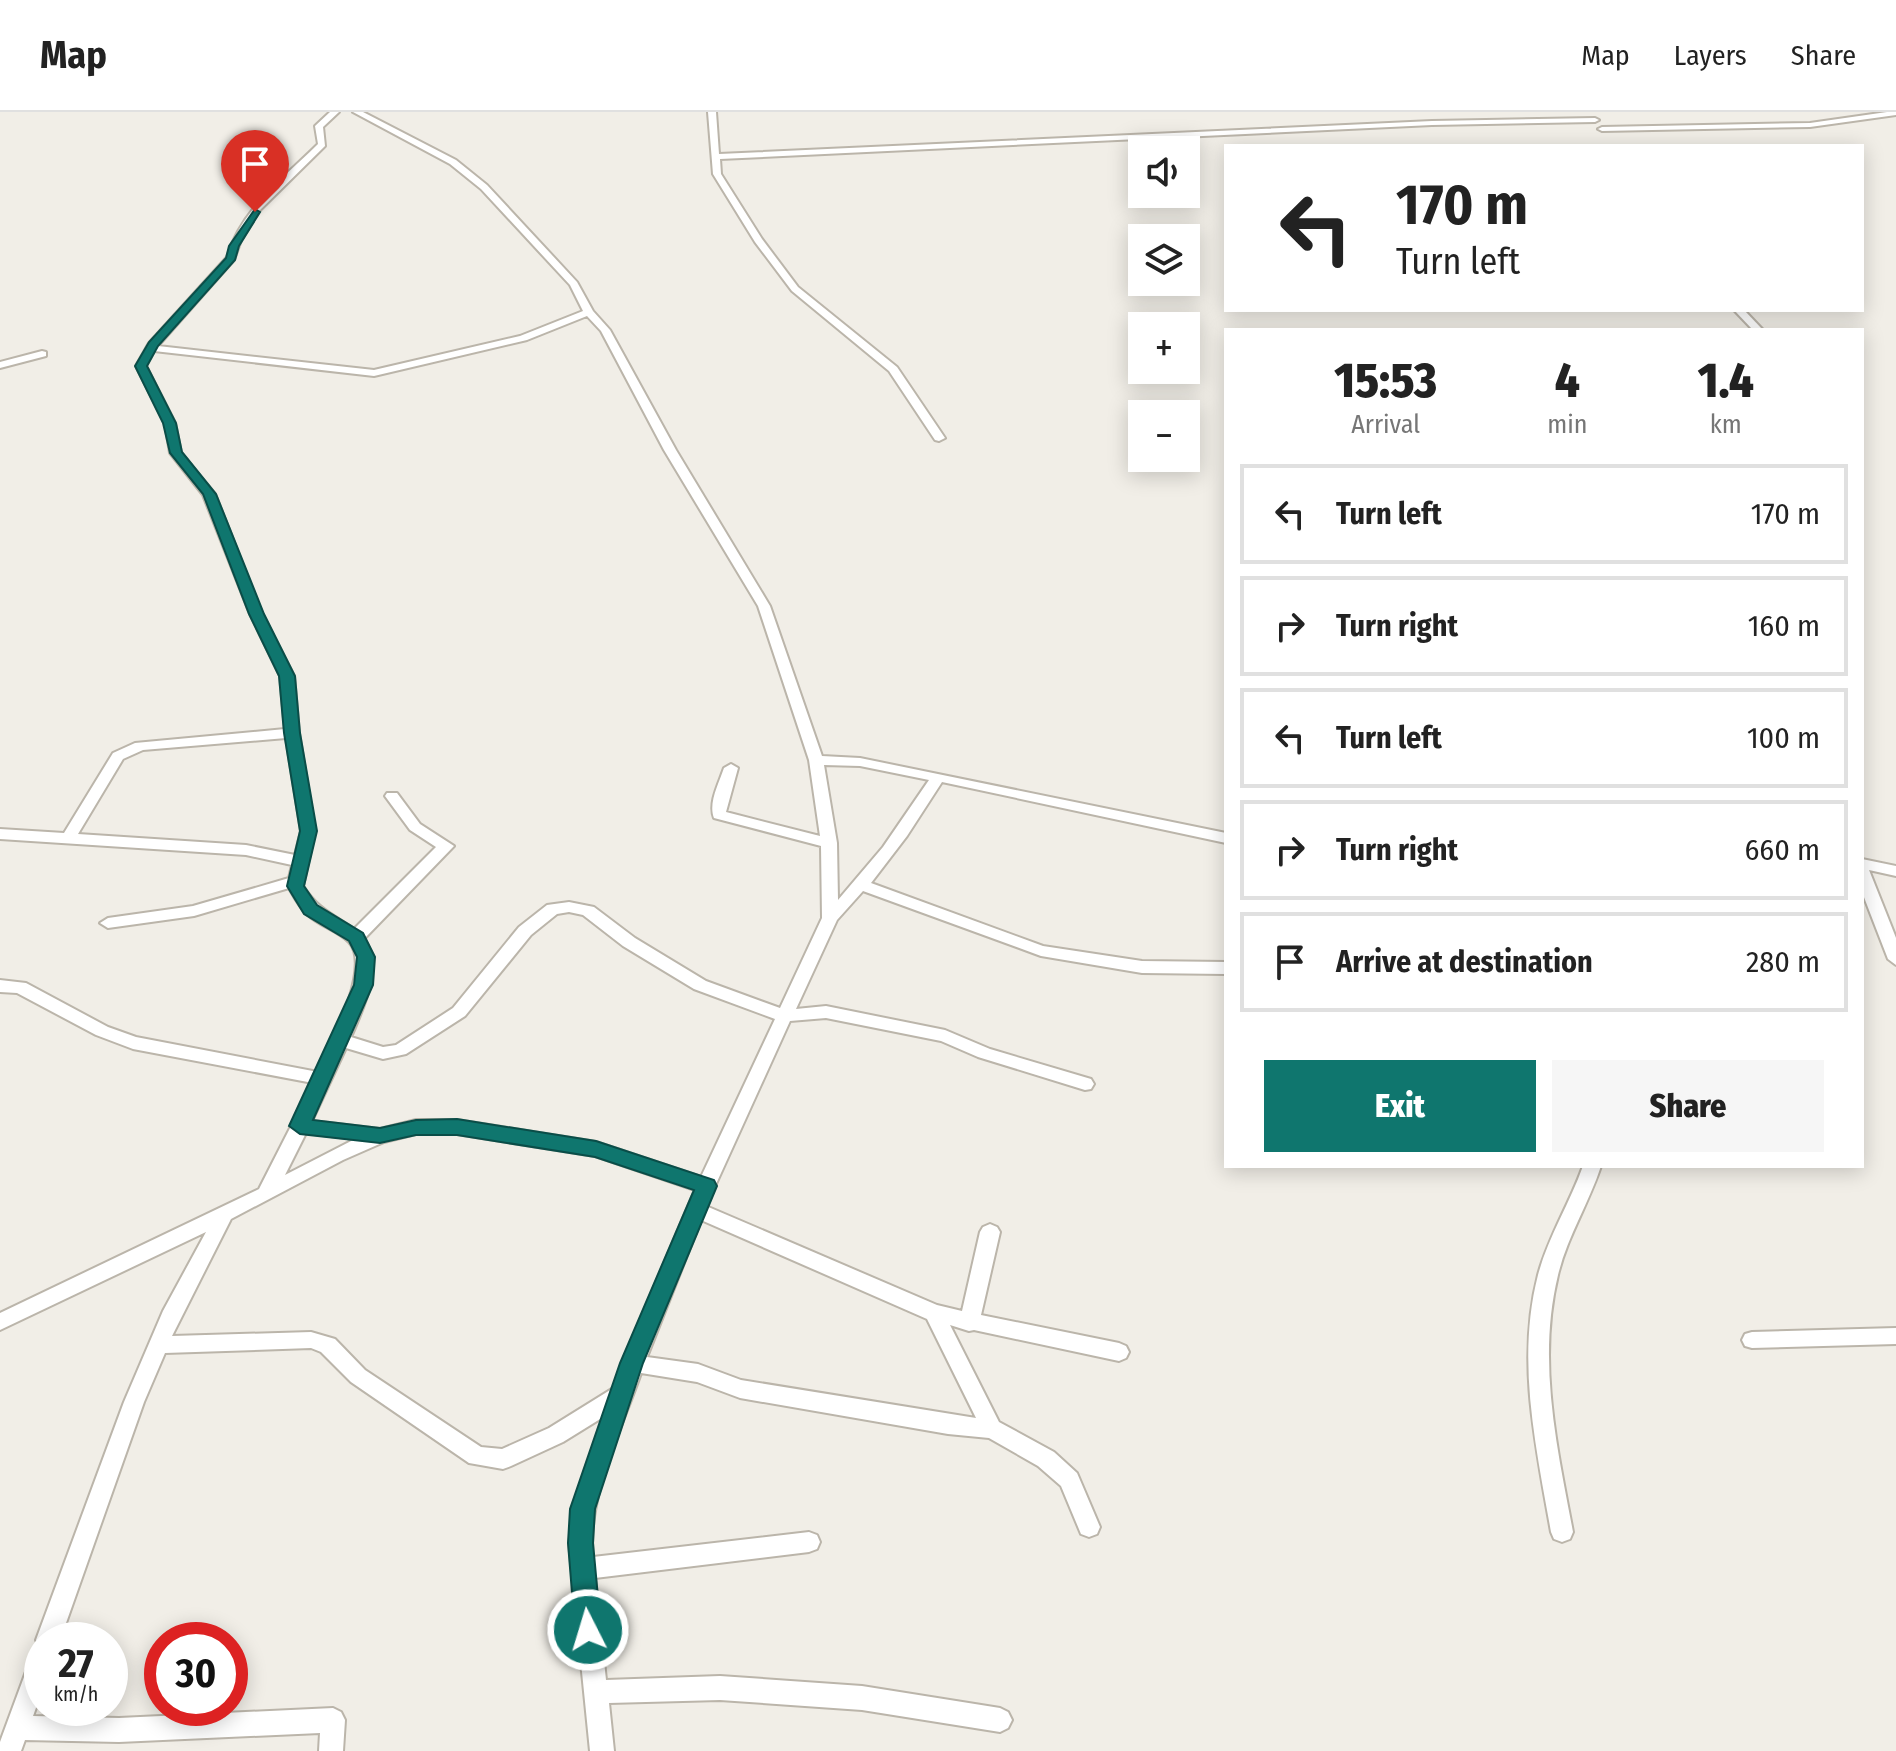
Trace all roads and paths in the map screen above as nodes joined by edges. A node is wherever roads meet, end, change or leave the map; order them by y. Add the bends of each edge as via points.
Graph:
1 (335, 112) edge
2 (357, 112) edge
3 (712, 112) edge
4 (1589, 112) edge
5 (1896, 113) edge
6 (1595, 120) junction
7 (1602, 129) junction
8 (1252, 132) junction
9 (1614, 143) dead end
10 (1266, 144) edge
11 (717, 157) junction
12 (589, 312) junction
13 (1741, 312) edge
14 (1756, 328) edge
15 (151, 348) junction
16 (42, 354) dead end
17 (0, 365) edge
18 (939, 438) dead end
19 (292, 733) junction
20 (816, 760) junction
21 (731, 768) dead end
22 (938, 777) junction
23 (392, 796) dead end
24 (0, 834) edge
25 (70, 836) junction
26 (1224, 838) edge
27 (829, 843) junction
28 (299, 861) junction
29 (1864, 864) edge
30 (1896, 871) edge
31 (1864, 877) edge
32 (296, 881) junction
33 (862, 885) junction
34 (830, 918) junction
35 (108, 923) dead end
36 (356, 937) junction
37 (1896, 959) edge
38 (1224, 968) edge
39 (0, 986) edge
40 (785, 1016) junction
41 (340, 1040) junction
42 (323, 1079) junction
43 (1085, 1084) dead end
44 (300, 1126) junction
45 (380, 1136) junction
46 (1591, 1168) edge
47 (706, 1186) junction
48 (266, 1194) junction
49 (696, 1210) junction
50 (224, 1215) junction
51 (990, 1232) dead end
52 (934, 1313) junction
53 (0, 1322) edge
54 (969, 1323) junction
55 (1896, 1336) edge
56 (1752, 1340) dead end
57 (158, 1345) junction
58 (1119, 1352) dead end
59 (632, 1363) junction
60 (624, 1393) junction
61 (992, 1429) junction
62 (1089, 1527) dead end
63 (1562, 1532) dead end
64 (809, 1542) dead end
65 (582, 1569) junction
66 (55, 1622) edge
67 (594, 1692) junction
68 (24, 1709) edge
69 (1000, 1720) dead end
70 (13, 1740) edge
71 (331, 1751) edge
72 (602, 1751) edge

1 - 15 street via 319,126 322,144 272,190 231,258
2 - 12 street via 453,162 484,187 574,284
3 - 11 street
4 - 6 street
5 - 7 street via 1810,125
6 - 7 street
6 - 8 street
7 - 9 street
8 - 10 street
8 - 11 street
11 - 18 street via 717,174 795,289 893,369
12 - 15 street via 523,338 374,373
12 - 20 street via 605,330 764,606
13 - 14 street
15 - 19 street via 141,366 170,423 176,453 209,494 256,614 287,676
16 - 17 street
19 - 25 street via 128,750 118,756
19 - 28 street via 308,831
20 - 22 street via 860,762
20 - 27 street
21 - 27 street via 719,815
22 - 26 street
22 - 33 street
23 - 36 street via 415,827 446,846
24 - 25 street
25 - 28 street via 246,850
27 - 34 street
28 - 32 street
29 - 30 street
31 - 37 street
32 - 35 street via 194,911
32 - 36 street via 311,910
33 - 34 street
33 - 38 street via 1041,951 1142,967
34 - 40 street
36 - 41 street via 366,957 364,985
39 - 42 street via 20,987 133,1043
40 - 41 street via 700,985 588,911 561,907 525,931 459,1012 400,1050 383,1053
40 - 43 street via 826,1012 945,1036
40 - 47 street
41 - 42 street
42 - 44 street
44 - 45 street
44 - 48 street
45 - 47 street via 416,1127 457,1127 596,1149
45 - 48 street
46 - 63 street via 1548,1273 1535,1339 1538,1395
47 - 49 street
48 - 50 street
49 - 52 street
49 - 59 street
50 - 53 street
50 - 57 street
51 - 54 street
52 - 54 street
52 - 61 street
54 - 58 street
55 - 56 street
57 - 60 street via 311,1340 328,1345 358,1376 417,1417 477,1456 503,1459 556,1435
57 - 66 street
59 - 60 street
59 - 61 street via 698,1373 740,1389
60 - 65 street via 583,1509
61 - 62 street via 1046,1459 1069,1480
64 - 65 street
65 - 67 street
67 - 69 street via 720,1688 862,1698
67 - 72 street
68 - 70 street
70 - 71 street via 333,1720

